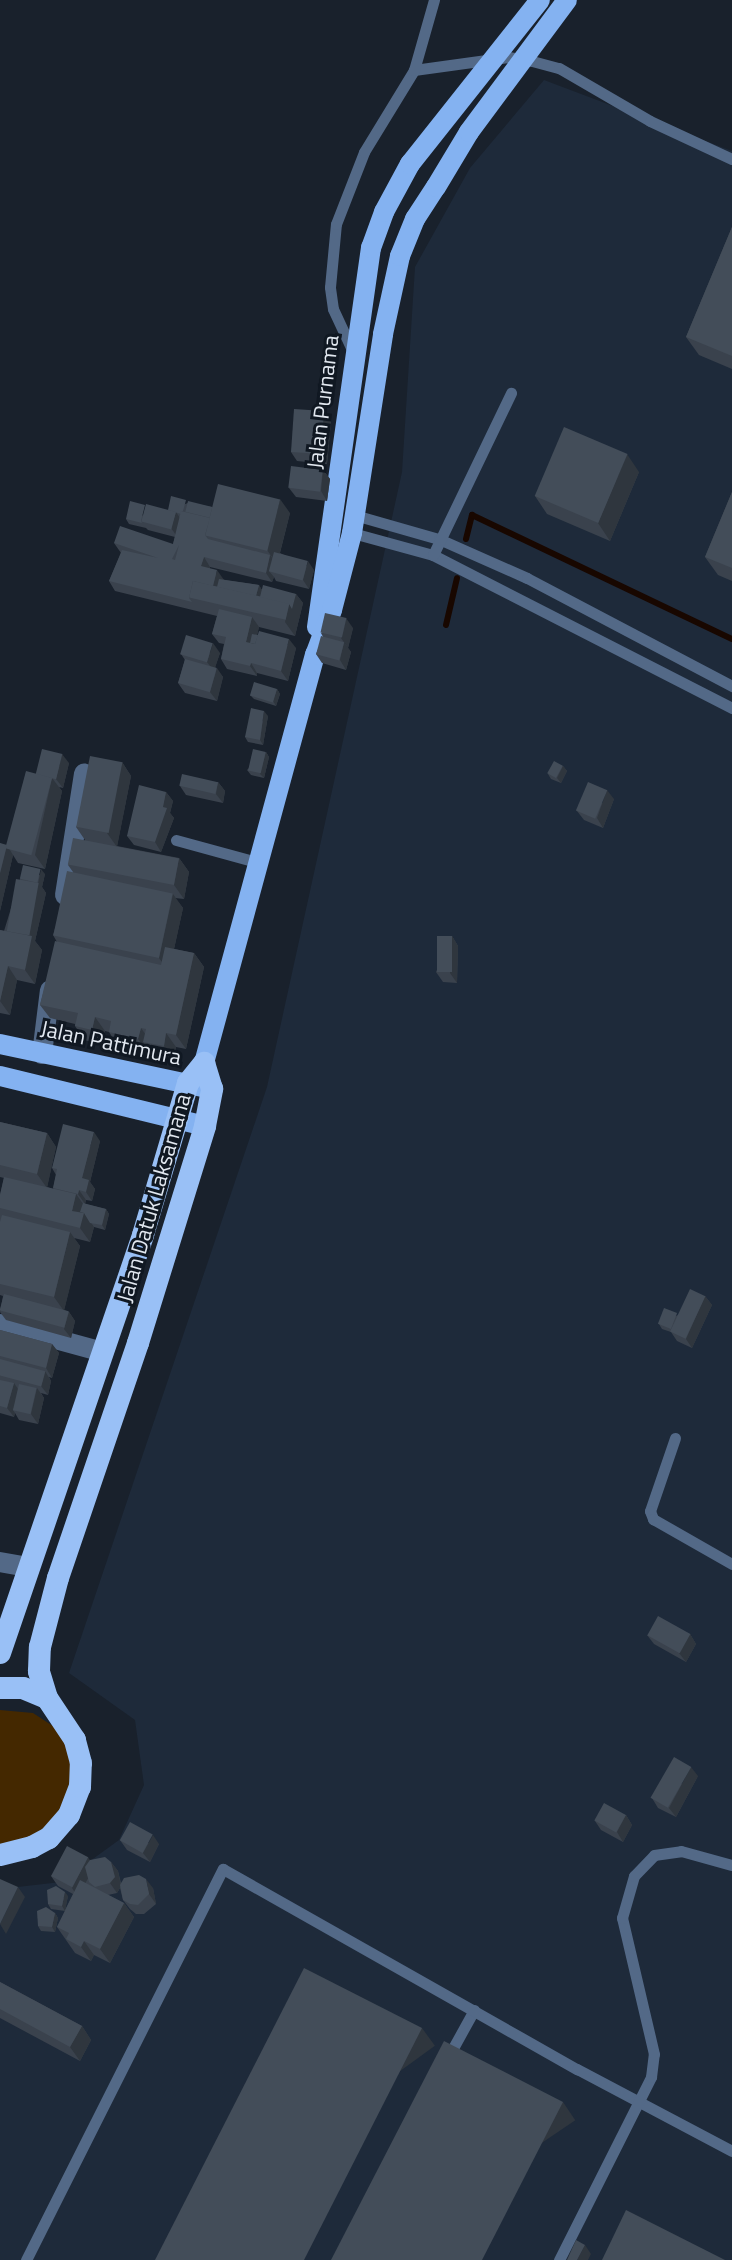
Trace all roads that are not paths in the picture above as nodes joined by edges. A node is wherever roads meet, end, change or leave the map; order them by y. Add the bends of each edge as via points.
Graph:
1 (434, 0) edge
2 (540, 0) edge
3 (567, 0) edge
4 (414, 70) junction
5 (732, 159) edge
6 (353, 353) junction
7 (511, 393) dead end
8 (332, 518) junction
9 (354, 524) junction
10 (439, 539) junction
11 (433, 555) junction
12 (550, 590) junction
13 (540, 608) junction
14 (315, 655) junction
15 (709, 675) junction
16 (732, 686) edge
17 (699, 692) junction
18 (732, 708) edge
19 (84, 773) edge
20 (176, 840) dead end
21 (260, 863) junction
22 (60, 922) edge
23 (54, 967) edge
24 (0, 1044) edge
25 (42, 1054) junction
26 (204, 1063) junction
27 (0, 1076) edge
28 (188, 1083) junction
29 (212, 1089) junction
30 (177, 1116) junction
31 (205, 1126) junction
32 (0, 1324) edge
33 (103, 1352) junction
34 (675, 1438) dead end
35 (0, 1562) edge
36 (732, 1564) edge
37 (29, 1567) junction
38 (4, 1627) edge
39 (0, 1653) edge
40 (0, 1688) edge
41 (47, 1698) junction
42 (0, 1855) edge
43 (732, 1865) edge
44 (474, 2010) junction
45 (444, 2065) edge
46 (641, 2101) junction
47 (732, 2151) edge
48 (26, 2260) edge
49 (559, 2260) edge

1 - 4 lane
2 - 6 main road, Jalan Purnama, bridge via 410,164 384,212 371,248
3 - 9 main road, Jalan Purnama, bridge via 469,132 415,219 400,256 383,334
4 - 5 lane via 508,57 559,68 650,121
4 - 6 lane via 364,152 336,224 330,287 333,309
6 - 8 main road, Jalan Purnama
7 - 10 lane
8 - 9 lane
8 - 9 lane
8 - 14 main road, Jalan Purnama
9 - 10 lane
9 - 11 lane
9 - 14 main road, Jalan Purnama
10 - 11 lane
10 - 12 lane
11 - 13 lane
12 - 13 lane
12 - 15 lane
13 - 17 lane
14 - 21 main road, Jalan Purnama
15 - 16 lane
15 - 17 lane
17 - 18 lane
19 - 22 street
20 - 21 lane
21 - 26 main road, Jalan Purnama
23 - 25 street
24 - 25 main road, Jalan Pattimura
25 - 28 main road, Jalan Pattimura
26 - 28 highway, Jalan Datuk Laksamana
26 - 29 highway, Jalan Datuk Laksamana
27 - 30 main road
28 - 29 main road, Jalan Pattimura
28 - 30 highway, Jalan Datuk Laksamana
29 - 31 highway, Jalan Datuk Laksamana
30 - 31 main road
30 - 33 highway, Jalan Datuk Laksamana
31 - 41 highway, Jalan Datuk Laksamana via 45,1622 39,1671
32 - 33 street
33 - 37 highway, Jalan Datuk Laksamana
34 - 36 lane via 650,1511 653,1519
35 - 37 street
37 - 38 highway, Jalan Datuk Laksamana
38 - 39 highway, Jalan Datuk Laksamana
40 - 41 highway via 23,1688
41 - 42 highway, Jalan Datuk Laksamana via 75,1740 80,1787 69,1815 49,1838
43 - 46 lane via 681,1851 654,1855 634,1876 622,1918 654,2054
44 - 45 lane
44 - 46 lane
44 - 48 lane via 223,1869
46 - 47 lane
46 - 49 lane

